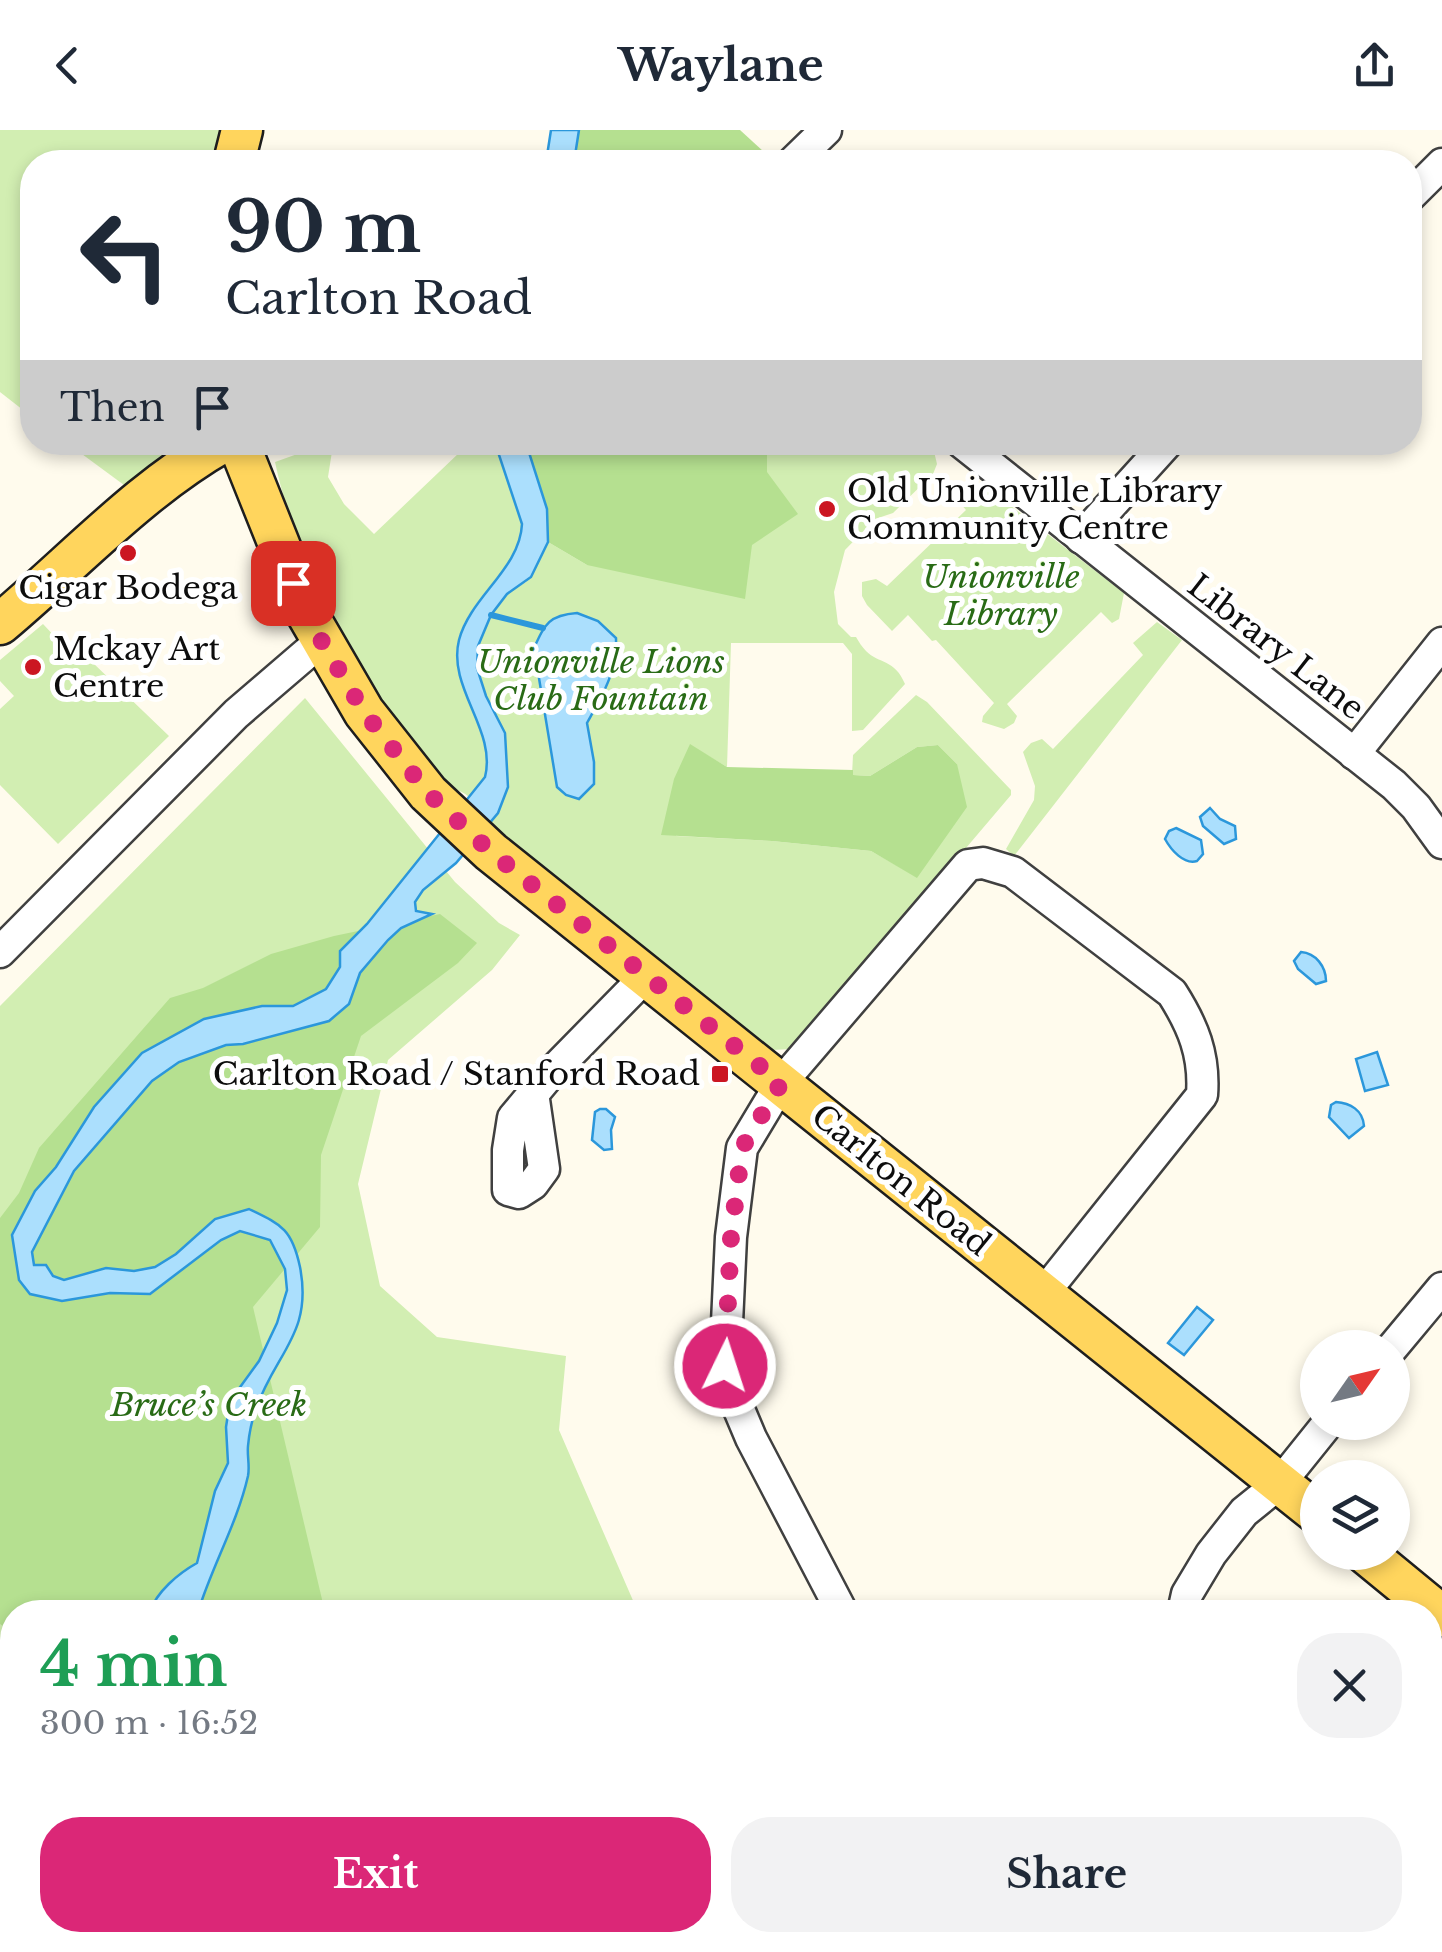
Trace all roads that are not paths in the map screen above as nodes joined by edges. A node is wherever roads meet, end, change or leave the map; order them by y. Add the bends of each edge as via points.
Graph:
1 (826, 130) edge
2 (805, 150) edge
3 (1442, 164) edge
4 (1422, 184) edge
5 (199, 455) edge
6 (243, 455) edge
7 (977, 455) edge
8 (1156, 455) edge
9 (1081, 538) junction
10 (0, 624) edge
11 (321, 640) junction
12 (1442, 642) edge
13 (1354, 754) junction
14 (1442, 842) edge
15 (0, 952) edge
16 (647, 975) junction
17 (781, 1083) junction
18 (533, 1094) dead end
19 (1442, 1288) edge
20 (1043, 1294) junction
21 (1407, 1330) edge
22 (1315, 1440) edge
23 (1280, 1484) junction
24 (1300, 1500) edge
25 (1386, 1570) edge
26 (836, 1600) edge
27 (1187, 1600) edge
28 (1422, 1600) edge

1 - 2 street
3 - 4 street
5 - 10 main road
6 - 11 main road, Carlton Road
7 - 9 street, Library Lane
8 - 9 street
9 - 13 street, Library Lane
11 - 15 street via 236,714
11 - 16 main road, Carlton Road via 364,712 428,793 491,852
12 - 13 street
13 - 14 street, Library Lane via 1416,807
16 - 17 main road, Carlton Road
16 - 18 street
17 - 20 main road, Carlton Road
17 - 20 street via 968,865 1014,872 1172,992 1202,1058 1202,1095
17 - 26 street via 742,1148 725,1366 751,1438
19 - 21 street
20 - 23 main road, Carlton Road
22 - 23 street
23 - 24 main road, Carlton Road
23 - 27 street via 1244,1512 1210,1554
25 - 28 main road

